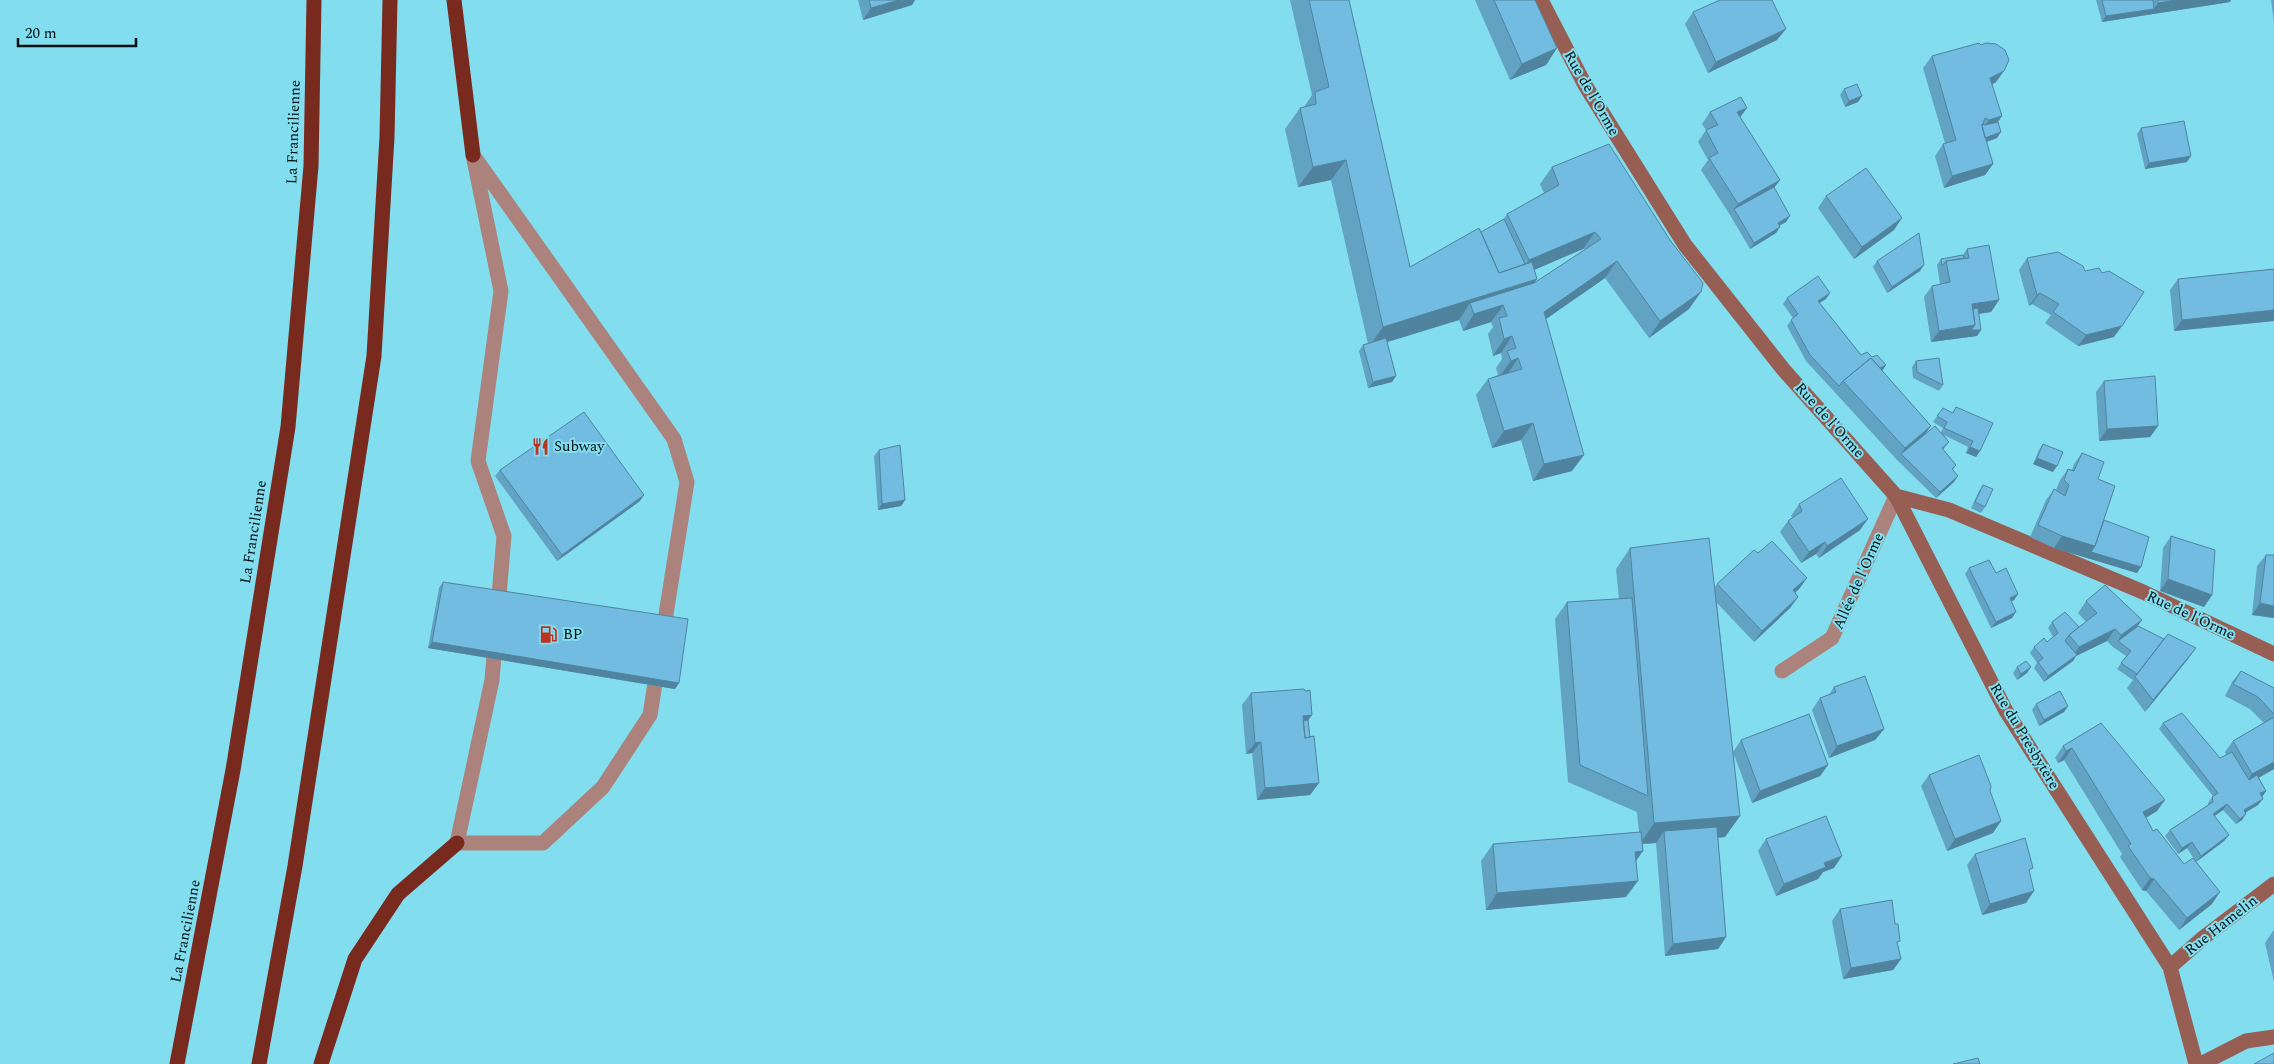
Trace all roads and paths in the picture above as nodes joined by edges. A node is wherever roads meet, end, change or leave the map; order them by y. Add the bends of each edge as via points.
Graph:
1 (314, 0) edge
2 (390, 0) edge
3 (454, 0) edge
4 (1541, 0) edge
5 (473, 155) junction
6 (1896, 496) junction
7 (2274, 654) edge
8 (1782, 671) dead end
9 (457, 843) junction
10 (2274, 884) edge
11 (2170, 967) junction
12 (2274, 1037) edge
13 (177, 1064) edge
14 (259, 1064) edge
15 (321, 1064) edge
16 (2196, 1064) edge
17 (2201, 1064) edge

1 - 13 highway, La Francilienne via 311,166 288,426 233,770
2 - 14 highway via 374,356 295,866
3 - 5 highway
4 - 6 street, Rue de l'Orme via 1585,85 1685,245 1783,369
5 - 9 street via 501,291 478,461 504,536 492,680
5 - 9 street via 674,439 687,482 650,715 603,787 543,843
6 - 7 street, Rue de l'Orme via 1949,510 2143,592
6 - 8 street, Allée de l'Orme via 1832,638
6 - 11 street, Rue du Presbytère via 2006,711
9 - 15 highway via 398,894 355,959
10 - 11 street, Rue Hamelin
11 - 16 street, Rue du Presbytère
12 - 17 street via 2246,1041

